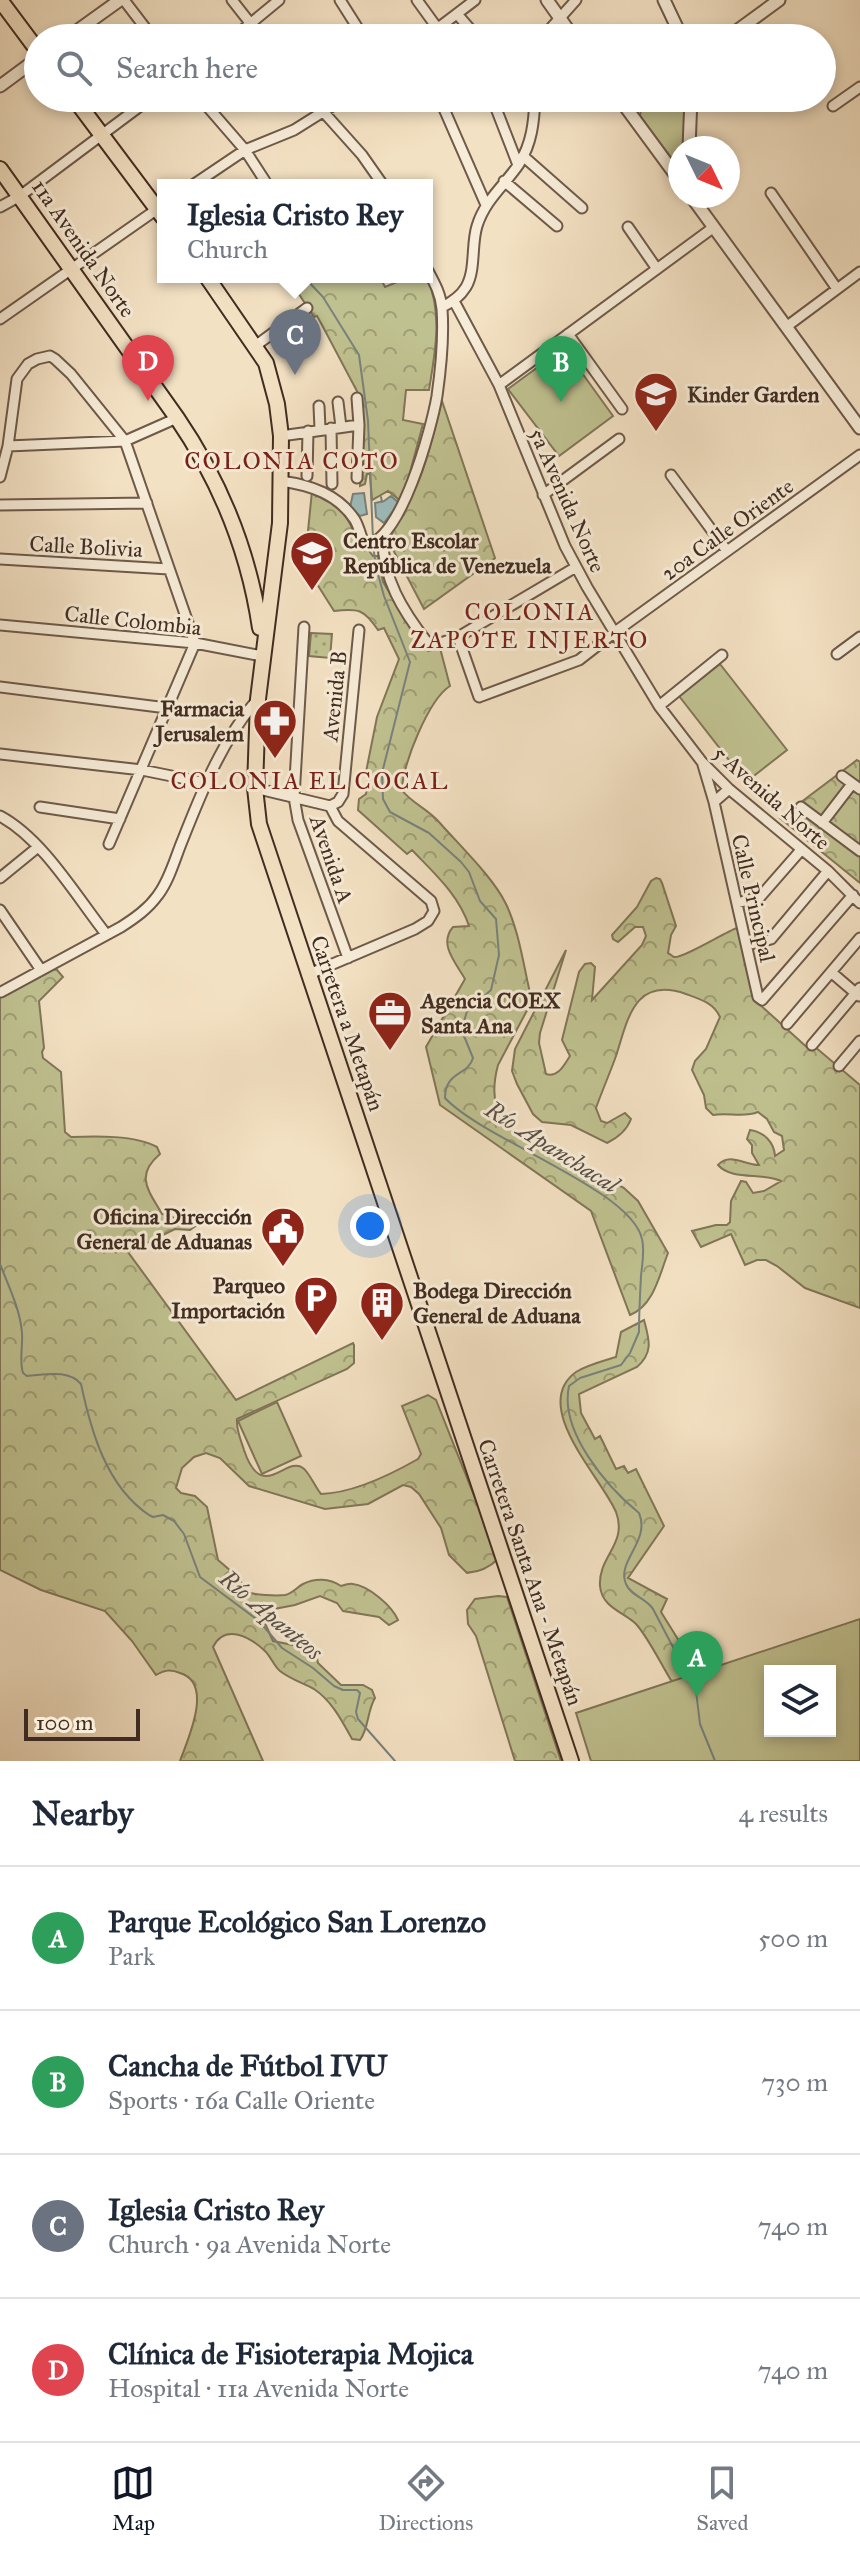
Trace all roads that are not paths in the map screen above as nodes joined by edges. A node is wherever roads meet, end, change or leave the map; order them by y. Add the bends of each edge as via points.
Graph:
1 (0, 0) edge
2 (122, 0) edge
3 (232, 0) edge
4 (279, 0) edge
5 (340, 0) edge
6 (417, 0) edge
7 (474, 0) edge
8 (547, 0) edge
9 (576, 0) edge
10 (664, 0) edge
11 (779, 0) edge
12 (457, 14) junction
13 (559, 17) junction
14 (87, 24) edge
15 (142, 24) edge
16 (251, 24) joint
17 (355, 24) edge
18 (434, 24) edge
19 (444, 24) edge
20 (466, 24) edge
21 (553, 24) edge
22 (564, 24) edge
23 (675, 24) edge
24 (746, 24) edge
25 (24, 32) edge
26 (24, 68) edge
27 (0, 86) edge
28 (860, 87) edge
29 (836, 104) edge
30 (85, 112) edge
31 (132, 112) edge
32 (212, 112) edge
33 (326, 112) edge
34 (445, 112) edge
35 (497, 112) edge
36 (534, 112) edge
37 (629, 112) edge
38 (690, 112) edge
39 (323, 114) junction
40 (102, 135) junction
41 (689, 136) edge
42 (245, 150) junction
43 (523, 156) junction
44 (518, 165) junction
45 (668, 165) edge
46 (0, 169) edge
47 (202, 179) edge
48 (264, 179) edge
49 (379, 179) edge
50 (504, 181) junction
51 (771, 193) dead end
52 (20, 196) junction
53 (157, 205) edge
54 (486, 205) junction
55 (0, 207) edge
56 (582, 208) dead end
57 (700, 208) edge
58 (157, 213) edge
59 (557, 226) dead end
60 (628, 227) dead end
61 (714, 227) junction
62 (70, 269) junction
63 (657, 269) junction
64 (860, 272) edge
65 (433, 281) edge
66 (211, 283) edge
67 (837, 289) junction
68 (454, 301) junction
69 (442, 307) junction
70 (307, 308) dead end
71 (0, 319) edge
72 (786, 327) junction
73 (568, 334) junction
74 (255, 346) junction
75 (499, 385) junction
76 (357, 398) dead end
77 (338, 402) dead end
78 (319, 406) dead end
79 (622, 409) dead end
80 (177, 418) junction
81 (359, 425) junction
82 (336, 427) junction
83 (860, 428) edge
84 (320, 429) junction
85 (308, 431) junction
86 (281, 436) junction
87 (619, 439) dead end
88 (125, 441) junction
89 (8, 446) junction
90 (860, 455) edge
91 (671, 475) dead end
92 (307, 476) dead end
93 (0, 477) edge
94 (357, 478) dead end
95 (281, 481) junction
96 (332, 484) dead end
97 (543, 495) junction
98 (147, 503) junction
99 (0, 505) edge
100 (383, 537) junction
101 (727, 551) junction
102 (0, 559) edge
103 (576, 567) junction
104 (169, 569) junction
105 (274, 574) junction
106 (251, 576) junction
107 (0, 625) edge
108 (304, 627) dead end
109 (359, 630) dead end
110 (615, 632) junction
111 (458, 637) junction
112 (860, 637) edge
113 (195, 643) junction
114 (837, 654) dead end
115 (722, 655) dead end
116 (262, 656) junction
117 (0, 687) edge
118 (258, 699) junction
119 (659, 706) junction
120 (167, 708) junction
121 (0, 754) edge
122 (702, 762) junction
123 (142, 770) junction
124 (842, 776) dead end
125 (206, 783) junction
126 (856, 786) edge
127 (255, 788) junction
128 (729, 789) junction
129 (294, 797) junction
130 (714, 802) junction
131 (330, 806) junction
132 (40, 807) dead end
133 (801, 807) dead end
134 (0, 816) edge
135 (120, 819) junction
136 (822, 823) junction
137 (109, 844) dead end
138 (38, 847) junction
139 (801, 850) junction
140 (860, 851) edge
141 (828, 871) junction
142 (0, 878) edge
143 (856, 899) edge
144 (737, 903) junction
145 (0, 910) edge
146 (106, 934) junction
147 (860, 938) edge
148 (747, 945) junction
149 (348, 958) junction
150 (41, 970) junction
151 (831, 972) junction
152 (307, 975) junction
153 (1, 992) edge
154 (859, 993) edge
155 (787, 1024) dead end
156 (860, 1041) edge
157 (812, 1045) dead end
158 (839, 1066) dead end
159 (448, 1397) joint
160 (571, 1761) edge

1 - 25 main road
2 - 14 street
2 - 15 street
3 - 16 street
4 - 16 street
5 - 17 street
6 - 18 street
7 - 12 street
8 - 13 street
9 - 13 street
10 - 23 street
11 - 24 street
12 - 19 street
12 - 20 street
13 - 21 street
13 - 22 street
26 - 27 street
28 - 29 street
30 - 40 main road
31 - 40 street
32 - 42 street
33 - 39 street
34 - 54 street
35 - 44 street
36 - 43 street
37 - 45 street
38 - 41 street
39 - 42 street
39 - 49 street
40 - 52 street
40 - 53 main road
42 - 47 street
42 - 48 street
43 - 44 street
43 - 56 street
44 - 50 street
46 - 52 main road, 11a Avenida Norte
50 - 54 street
50 - 59 street
51 - 67 street
52 - 55 street
52 - 62 main road, 11a Avenida Norte
54 - 68 street via 476,229 468,284
57 - 61 street
58 - 62 street
60 - 63 street
61 - 63 street
61 - 72 street
62 - 71 street
62 - 80 main road, 11a Avenida Norte
63 - 73 street
64 - 67 street
65 - 69 street
66 - 74 main road
67 - 72 street
68 - 69 street
68 - 75 street, 5a Avenida Norte
69 - 100 street via 431,419 407,496
70 - 74 street
72 - 83 street
73 - 75 street
73 - 79 street
74 - 86 main road via 266,363
75 - 97 street, 5a Avenida Norte
76 - 81 street
77 - 82 street
78 - 84 street
80 - 88 street
80 - 106 main road, 11a Avenida Norte via 203,458
81 - 82 street
81 - 94 street
82 - 84 street
82 - 96 street
84 - 85 street
85 - 86 street
85 - 92 street
86 - 95 main road
87 - 97 street
88 - 89 street
88 - 89 street via 60,361 45,356 28,364 17,379
88 - 98 street
89 - 93 street
90 - 101 street, 20a Calle Oriente
91 - 101 street
95 - 100 street via 311,486 341,504 356,521 364,544
95 - 105 main road
97 - 103 street, 5a Avenida Norte
98 - 99 street
98 - 104 street
100 - 111 street via 382,553 404,612 427,642
101 - 110 street, 20a Calle Oriente
102 - 104 street, Calle Bolivia
103 - 110 street, 5a Avenida Norte
103 - 111 street
104 - 113 street
105 - 106 main road via 264,581
105 - 116 main road
106 - 116 main road, 11a Avenida Norte
107 - 113 street, Calle Colombia
108 - 129 street, Avenida A
109 - 131 street, Avenida B via 343,794
110 - 111 street, 20a Calle Oriente via 579,660 479,697
110 - 119 street, 5 Avenida Norte
112 - 114 street
113 - 116 street, Calle Colombia
113 - 120 street
115 - 119 street
116 - 118 main road, Carretera a Metapán
117 - 120 street
118 - 125 street
118 - 127 main road, Carretera a Metapán
119 - 122 street, 5 Avenida Norte
120 - 123 street
121 - 123 street
122 - 128 street, 5 Avenida Norte
122 - 130 street, Calle Principal
123 - 125 street
123 - 135 street
124 - 126 street
125 - 146 street via 161,890 137,916
126 - 136 street
127 - 129 street
127 - 152 main road, Carretera a Metapán via 259,824
128 - 130 street
128 - 139 street, 5 Avenida Norte
129 - 131 street
129 - 149 street, Avenida A
130 - 144 street, Calle Principal
131 - 149 street via 338,821 434,906 424,924
132 - 135 street
133 - 136 street
134 - 138 street
135 - 137 street
136 - 140 street
138 - 142 street
138 - 146 street
139 - 141 street, 5 Avenida Norte
139 - 144 street via 760,897
141 - 143 street, 5 Avenida Norte
141 - 148 street via 771,939
143 - 148 street, Calle Principal via 762,1000
144 - 148 street, Calle Principal
145 - 150 street
146 - 150 street
147 - 151 street
149 - 152 street
150 - 153 street
151 - 154 street
151 - 155 street
152 - 159 main road, Carretera a Metapán
154 - 157 street
156 - 158 street
159 - 160 main road, Carretera Santa Ana - Metapán

